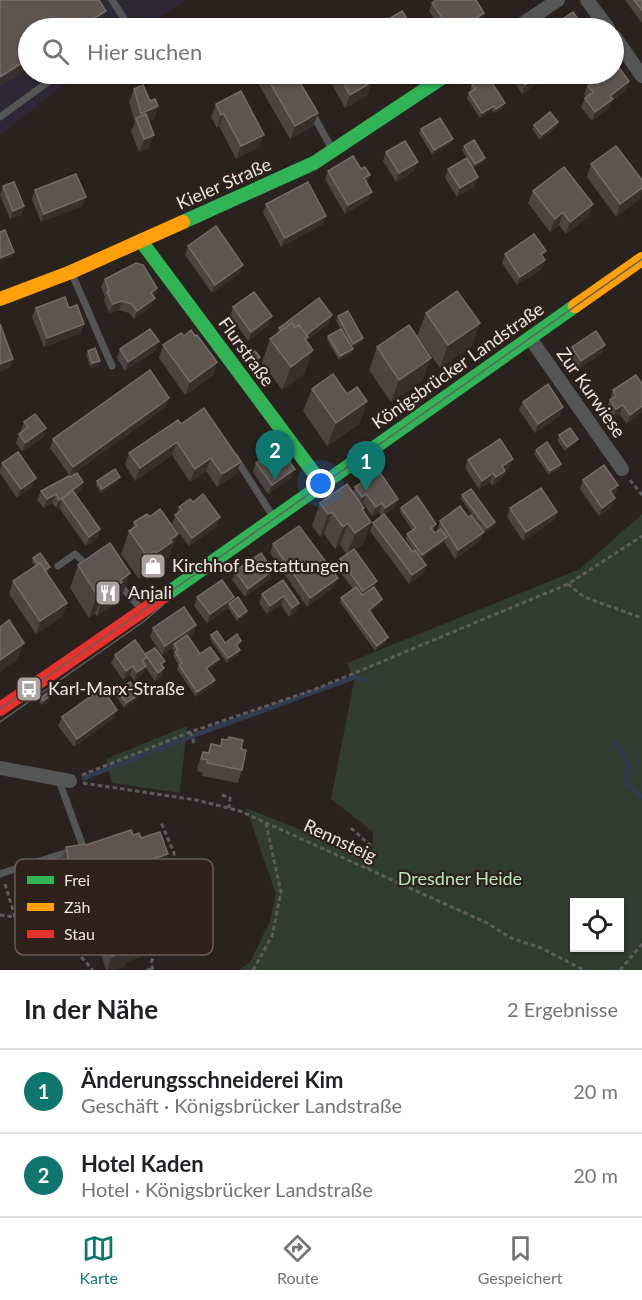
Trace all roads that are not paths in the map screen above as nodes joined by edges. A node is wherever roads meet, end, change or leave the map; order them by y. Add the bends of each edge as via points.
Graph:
1 (112, 0) edge
2 (558, 0) edge
3 (587, 0) edge
4 (124, 18) edge
5 (531, 18) edge
6 (600, 18) edge
7 (624, 50) edge
8 (642, 76) edge
9 (45, 84) edge
10 (433, 84) edge
11 (307, 102) edge
12 (0, 117) edge
13 (333, 151) junction
14 (141, 241) junction
15 (642, 259) edge
16 (71, 272) junction
17 (0, 299) edge
18 (530, 338) junction
19 (112, 366) dead end
20 (229, 449) edge
21 (622, 469) road end
22 (322, 484) junction
23 (274, 518) junction
24 (100, 559) edge
25 (58, 566) dead end
26 (111, 574) edge
27 (142, 610) junction
28 (0, 709) edge
29 (0, 768) edge
30 (69, 778) joint
31 (47, 859) edge

1 - 4 lane
2 - 5 street
3 - 6 street
7 - 8 street
9 - 12 lane
10 - 13 street, Kieler Straße
11 - 13 lane
13 - 14 street, Kieler Straße
14 - 16 street, Kieler Straße
14 - 22 street, Flurstraße
15 - 18 street, Königsbrücker Landstraße
16 - 17 street, Kieler Straße
16 - 19 lane
18 - 21 street, Zur Kurwiese
18 - 22 street, Königsbrücker Landstraße
20 - 23 lane
22 - 23 street, Königsbrücker Landstraße
23 - 27 street, Königsbrücker Landstraße
24 - 25 lane via 85,563 75,554
26 - 27 lane
27 - 28 street, Königsbrücker Landstraße
29 - 30 street
30 - 31 lane via 83,847

